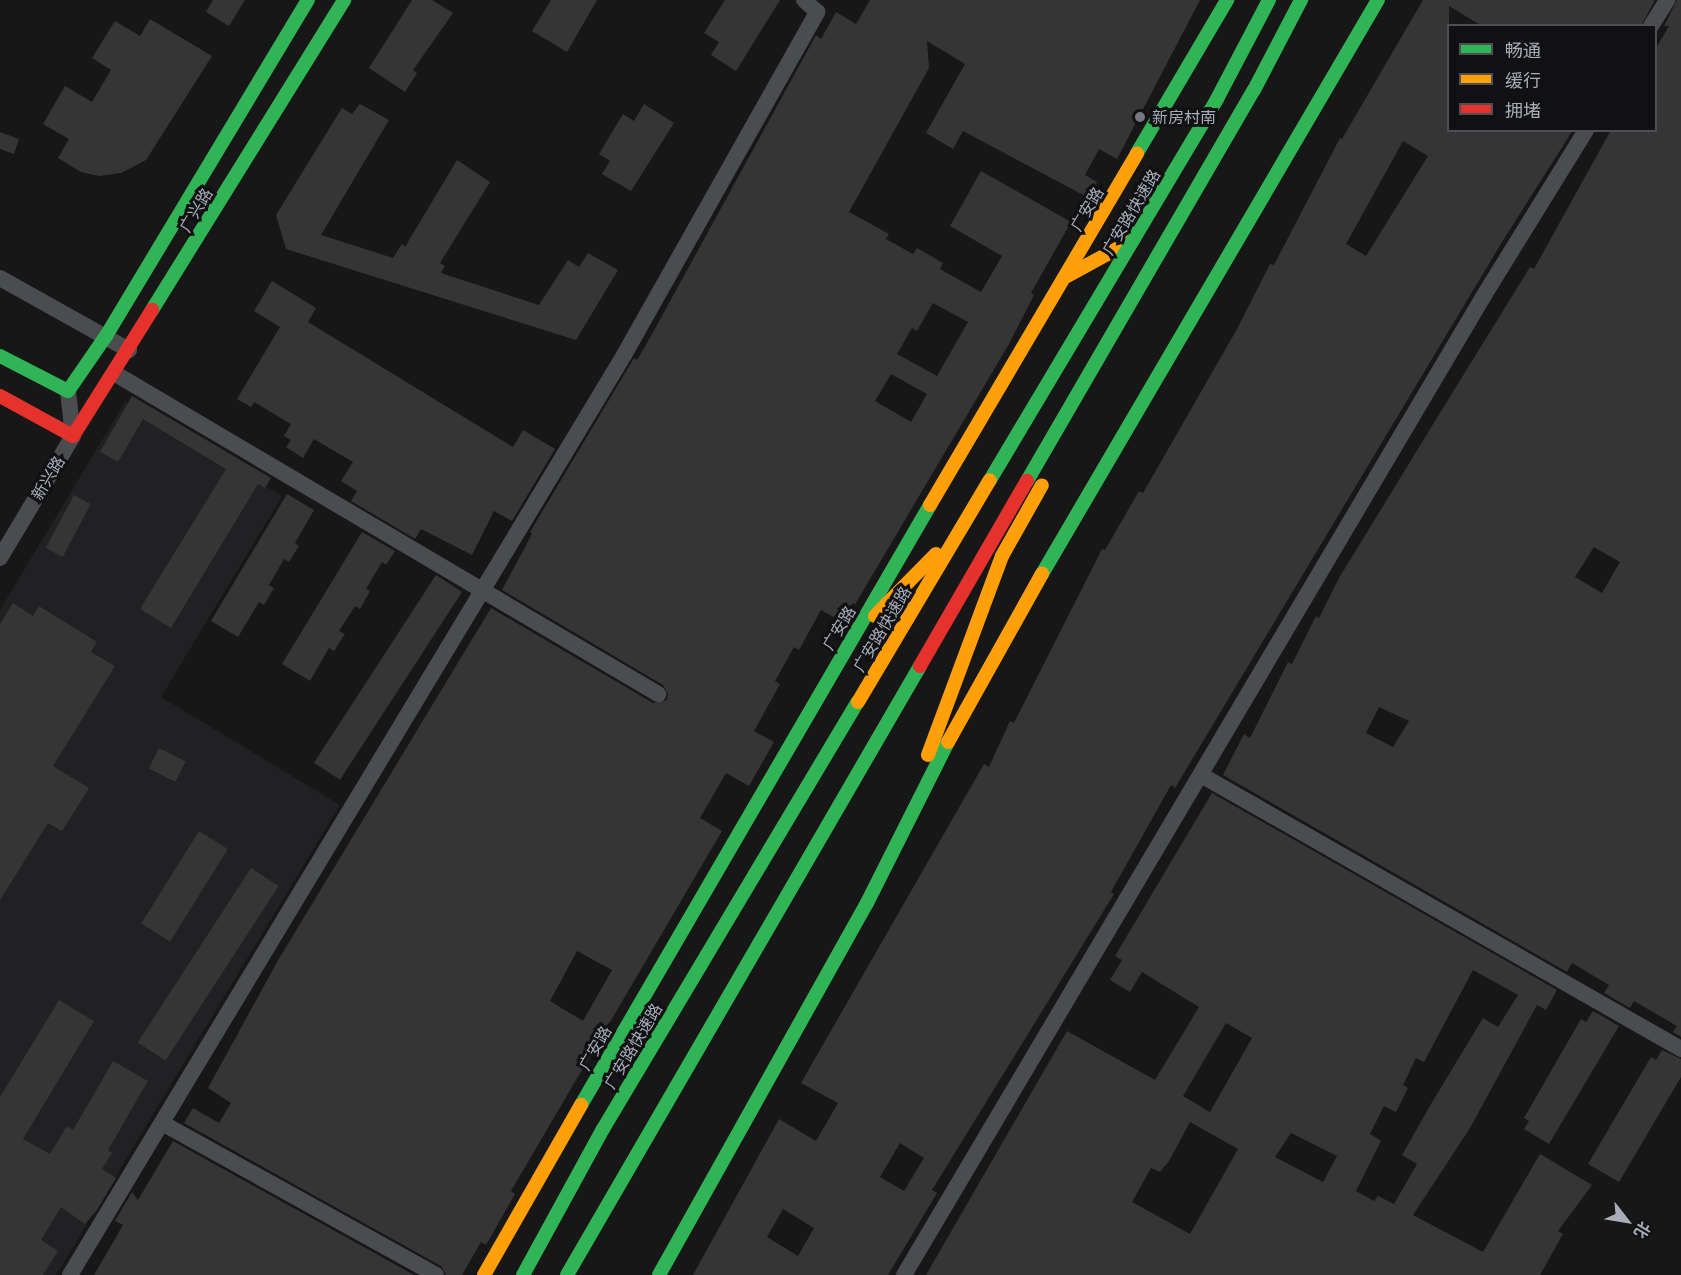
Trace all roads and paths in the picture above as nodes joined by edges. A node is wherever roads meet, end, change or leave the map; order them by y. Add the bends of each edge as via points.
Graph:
1 (308, 0) edge
2 (344, 0) edge
3 (804, 0) edge
4 (1227, 0) edge
5 (1269, 0) edge
6 (1282, 0) edge
7 (1302, 0) edge
8 (1317, 0) edge
9 (1378, 0) edge
10 (1666, 0) edge
11 (1652, 24) edge
12 (1585, 132) edge
13 (1147, 232) junction
14 (1066, 276) junction
15 (0, 278) edge
16 (106, 336) junction
17 (129, 350) junction
18 (0, 356) edge
19 (114, 373) junction
20 (68, 391) junction
21 (0, 396) edge
22 (74, 436) junction
23 (0, 558) edge
24 (484, 589) junction
25 (851, 640) junction
26 (658, 694) dead end
27 (1201, 775) junction
28 (898, 836) junction
29 (1681, 1049) edge
30 (162, 1123) junction
31 (70, 1275) edge
32 (436, 1275) edge
33 (484, 1275) edge
34 (524, 1275) edge
35 (567, 1275) edge
36 (658, 1275) edge
37 (904, 1275) edge

1 - 16 main road, 广兴路
2 - 17 main road, 广兴路
3 - 24 street via 817,12 624,355
4 - 14 main road, 广安路
5 - 34 main road, 广安路快速路, bridge via 1217,99 603,1129
6 - 13 main road
7 - 35 main road via 1254,90
8 - 28 main road via 1002,556
9 - 28 main road via 992,659
10 - 11 street
12 - 27 street
13 - 14 main road
13 - 25 main road via 992,499
14 - 25 main road, 广安路
15 - 16 street
16 - 17 street
16 - 20 main road, 广兴路
17 - 19 main road, 广兴路
18 - 20 main road
19 - 22 main road, 广兴路
19 - 24 street
20 - 22 street
21 - 22 main road
22 - 23 street, 新兴路
24 - 26 street
24 - 30 street
25 - 33 main road, 广安路
27 - 29 street
27 - 37 street
28 - 36 main road via 867,903
30 - 31 street
30 - 32 street

